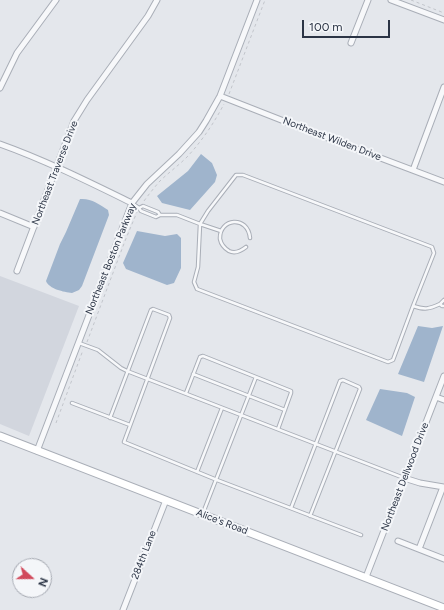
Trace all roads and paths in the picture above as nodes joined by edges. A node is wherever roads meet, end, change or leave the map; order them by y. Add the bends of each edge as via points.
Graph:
1 (56, 0) edge
2 (157, 0) edge
3 (257, 0) edge
4 (368, 0) edge
5 (391, 0) edge
6 (411, 0) edge
7 (444, 13) edge
8 (444, 20) edge
9 (352, 43) dead end
10 (444, 87) edge
11 (0, 88) edge
12 (220, 96) junction
13 (0, 144) edge
14 (57, 167) junction
15 (412, 170) junction
16 (444, 182) edge
17 (132, 203) junction
18 (140, 208) junction
19 (0, 213) edge
20 (160, 215) junction
21 (200, 224) junction
22 (34, 227) junction
23 (221, 232) junction
24 (250, 238) dead end
25 (246, 247) dead end
26 (17, 271) dead end
27 (444, 300) edge
28 (440, 304) junction
29 (414, 306) junction
30 (444, 306) edge
31 (78, 343) junction
32 (127, 371) junction
33 (193, 374) junction
34 (444, 376) edge
35 (256, 377) junction
36 (148, 378) junction
37 (186, 393) junction
38 (249, 396) junction
39 (436, 397) junction
40 (444, 400) edge
41 (72, 403) dead end
42 (222, 408) junction
43 (285, 410) junction
44 (242, 415) junction
45 (110, 418) junction
46 (130, 425) junction
47 (278, 429) junction
48 (0, 436) edge
49 (316, 444) junction
50 (37, 451) junction
51 (336, 451) junction
52 (197, 472) junction
53 (404, 478) junction
54 (216, 480) junction
55 (443, 487) edge
56 (166, 500) junction
57 (291, 508) junction
58 (202, 514) junction
59 (310, 516) junction
60 (361, 535) dead end
61 (398, 541) dead end
62 (419, 549) junction
63 (444, 558) edge
64 (366, 577) junction
65 (444, 608) edge
66 (123, 610) edge

1 - 11 street via 17,53
2 - 14 street, Northeast Traverse Drive via 87,100 74,122
3 - 12 street, Northeast Boston Parkway
4 - 9 street
5 - 8 street
6 - 7 path
10 - 15 street
12 - 15 street, Northeast Wilden Drive
12 - 17 street, Northeast Boston Parkway via 199,132 147,184
13 - 14 street
14 - 17 street
14 - 22 street, Northeast Traverse Drive
15 - 16 street, Northeast Wilden Drive
17 - 18 lane
17 - 31 street, Northeast Boston Parkway
18 - 20 lane via 143,206
18 - 20 lane via 141,211 156,217
19 - 22 street
20 - 21 lane via 177,216
21 - 23 lane
21 - 29 lane via 236,175 243,175 432,247 434,253
21 - 29 lane via 198,267 194,282 197,289 388,362 393,360
22 - 26 street, Northeast Traverse Drive
23 - 24 lane via 227,224 241,223 248,229
23 - 25 lane via 221,242 227,250 237,252
27 - 28 lane
28 - 29 lane via 424,309
28 - 30 lane
31 - 32 lane via 98,350
31 - 50 street, Northeast Boston Parkway
32 - 36 lane
32 - 36 lane via 153,309 169,315 170,318
32 - 45 lane
33 - 35 lane via 201,356
33 - 37 lane
33 - 38 lane
34 - 39 street, Northeast Dellwood Drive
35 - 38 lane
35 - 43 lane via 291,391
36 - 37 lane
36 - 46 lane
37 - 42 lane
38 - 43 lane
38 - 44 lane
39 - 40 street
39 - 53 street, Northeast Dellwood Drive
41 - 45 lane
42 - 44 lane
42 - 52 lane
43 - 47 lane
44 - 47 lane
44 - 54 lane
45 - 46 lane
46 - 52 lane via 125,443
47 - 49 lane
48 - 50 main road, Alice's Road
49 - 51 lane
49 - 51 lane via 340,381 343,380 359,386 360,389
49 - 57 lane
50 - 56 main road, Alice's Road
51 - 53 lane
51 - 59 lane
52 - 54 lane
53 - 55 street
53 - 64 street, Northeast Dellwood Drive
54 - 57 lane
54 - 58 lane
55 - 62 street
56 - 58 main road, Alice's Road
56 - 66 street, 284th Lane
57 - 59 lane
58 - 64 main road, Alice's Road
59 - 60 lane
61 - 62 street
62 - 63 street
64 - 65 main road, Alice's Road

